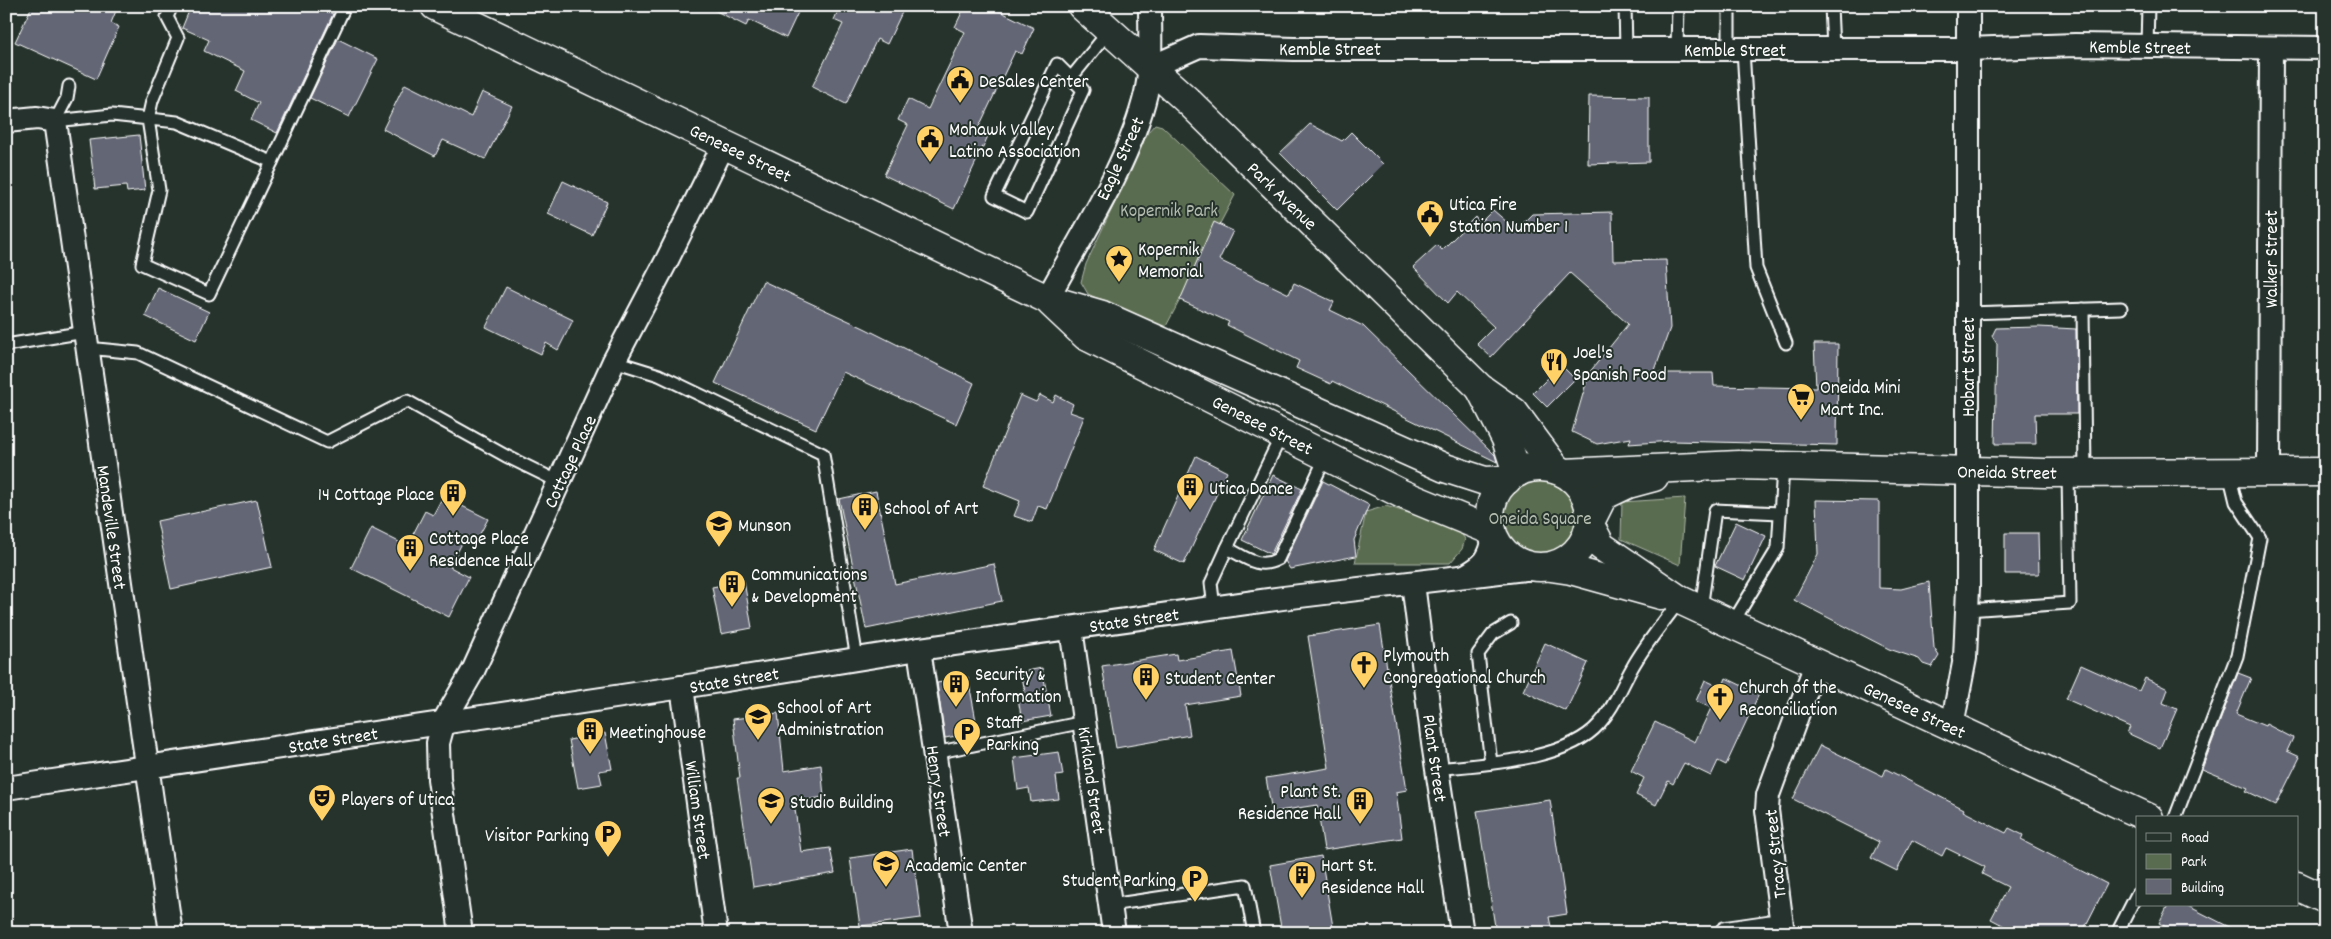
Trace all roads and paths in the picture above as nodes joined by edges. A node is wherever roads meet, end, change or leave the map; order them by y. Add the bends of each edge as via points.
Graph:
1 (172, 6) edge
2 (345, 6) edge
3 (435, 6) edge
4 (1082, 6) edge
5 (1150, 6) edge
6 (1626, 6) edge
7 (1678, 6) edge
8 (1729, 6) edge
9 (1831, 6) edge
10 (1968, 6) edge
11 (2148, 6) edge
12 (1109, 31) junction
13 (2147, 46) junction
14 (2271, 48) junction
15 (2325, 48) edge
16 (1626, 49) junction
17 (1677, 49) junction
18 (1736, 49) junction
19 (1833, 49) junction
20 (1968, 49) junction
21 (1150, 68) junction
22 (1071, 78) junction
23 (69, 86) dead end
24 (148, 119) junction
25 (6, 121) edge
26 (55, 121) junction
27 (724, 144) junction
28 (272, 162) junction
29 (1047, 298) junction
30 (2121, 308) dead end
31 (2083, 309) junction
32 (1967, 312) junction
33 (86, 340) junction
34 (1786, 343) dead end
35 (6, 345) edge
36 (614, 361) junction
37 (1480, 388) junction
38 (1282, 434) junction
39 (1326, 456) junction
40 (1784, 466) junction
41 (1690, 467) junction
42 (1560, 471) junction
43 (1967, 471) junction
44 (2229, 471) junction
45 (2269, 471) junction
46 (2077, 472) junction
47 (2325, 472) edge
48 (1512, 476) junction
49 (559, 482) junction
50 (1780, 513) junction
51 (1590, 522) junction
52 (1493, 534) junction
53 (1227, 548) junction
54 (1543, 567) junction
55 (1462, 578) junction
56 (1413, 583) junction
57 (1691, 605) junction
58 (1214, 608) junction
59 (1966, 610) junction
60 (1511, 623) dead end
61 (1732, 624) junction
62 (1071, 628) junction
63 (919, 649) junction
64 (857, 659) junction
65 (1816, 664) junction
66 (682, 687) junction
67 (444, 721) junction
68 (1084, 722) junction
69 (1952, 726) junction
70 (935, 753) junction
71 (1491, 763) junction
72 (147, 768) junction
73 (1437, 769) junction
74 (6, 788) edge
75 (2145, 816) edge
76 (2176, 816) edge
77 (2298, 886) edge
78 (2136, 896) edge
79 (2325, 899) edge
80 (1110, 905) junction
81 (1782, 929) edge
82 (171, 933) edge
83 (461, 933) edge
84 (716, 933) edge
85 (961, 933) edge
86 (1114, 933) edge
87 (1254, 933) edge
88 (1462, 933) edge
89 (1726, 933) edge
90 (2117, 933) edge

1 - 24 lane via 167,18 178,38 152,101
2 - 28 lane
3 - 27 main road, Genesee Street
4 - 12 main road, Park Avenue
5 - 21 street, Eagle Street
6 - 16 lane
7 - 17 lane
8 - 18 lane
9 - 19 lane
10 - 20 street, Hobart Street
11 - 13 lane
12 - 21 main road, Park Avenue
12 - 22 lane
13 - 14 street, Kemble Street
13 - 20 street, Kemble Street
14 - 15 street, Kemble Street
14 - 45 street, Walker Street
16 - 17 street, Kemble Street
16 - 21 street, Kemble Street via 1199,46
17 - 18 street, Kemble Street
18 - 19 street, Kemble Street
18 - 34 lane via 1756,268
19 - 20 street, Kemble Street
20 - 32 street, Hobart Street
21 - 29 street, Eagle Street via 1139,119 1110,182
21 - 37 main road, Park Avenue via 1189,102
22 - 22 lane via 1057,64 994,196 1027,212 1083,90
23 - 26 lane via 67,98
24 - 26 lane via 112,115
24 - 28 lane via 177,122
24 - 28 lane via 159,190 142,264 209,294
25 - 26 street via 36,118
26 - 33 street, Mandeville Street
27 - 29 main road, Genesee Street
27 - 36 street, Cottage Place
29 - 38 main road, Genesee Street via 1086,336
29 - 48 main road, Genesee Street via 1102,315 1446,468 1485,481
30 - 31 lane
31 - 32 lane
31 - 46 lane
32 - 43 street, Hobart Street
33 - 35 lane
33 - 49 lane via 138,353 327,442 407,402
33 - 72 street, Mandeville Street
36 - 49 street, Cottage Place
36 - 64 lane via 659,375 823,454
37 - 42 main road, Park Avenue via 1514,412
37 - 48 main road, Park Avenue via 1506,439
38 - 39 main road, Genesee Street
38 - 53 lane
39 - 52 main road, Genesee Street
39 - 53 lane via 1278,559 1268,564 1257,563
40 - 41 main road, Oneida Street
40 - 43 main road, Oneida Street
40 - 50 lane
41 - 42 main road, Oneida Street
41 - 51 main road, Oneida Street via 1628,484 1603,496
42 - 48 main road via 1530,468
42 - 51 main road via 1576,481 1584,492 1590,505
43 - 46 main road, Oneida Street
43 - 59 street, Hobart Street
44 - 45 main road, Oneida Street
44 - 46 main road, Oneida Street
44 - 76 lane via 2236,502 2260,538 2237,656
45 - 47 main road, Oneida Street
46 - 59 lane via 2070,603
48 - 52 main road via 1498,490 1492,503
49 - 67 street, Cottage Place via 473,671
50 - 57 lane via 1714,510
50 - 61 lane via 1778,548
51 - 54 main road via 1586,540 1577,552 1565,562
51 - 57 main road, Genesee Street via 1601,546
52 - 54 main road via 1504,552 1518,562
52 - 55 street, State Street via 1491,555 1480,568
53 - 58 lane via 1211,583
54 - 55 street, State Street
54 - 57 main road, Genesee Street via 1571,570
55 - 56 street, State Street
56 - 58 street, State Street
56 - 73 street, Plant Street
57 - 61 main road, Genesee Street
57 - 71 lane via 1632,667 1599,726 1573,743 1528,759
58 - 62 street, State Street
59 - 69 street, Hobart Street via 1965,658
60 - 71 lane via 1492,634 1478,654
61 - 65 main road, Genesee Street
62 - 63 street, State Street
62 - 68 street, Kirkland Street
63 - 64 street, State Street
63 - 70 street, Henry Street
64 - 66 street, State Street
65 - 69 main road, Genesee Street
65 - 81 street, Tracy Street via 1768,795
66 - 67 street, State Street
66 - 84 street, William Street
67 - 72 street, State Street
67 - 83 street, Cottage Place via 438,743 439,779
68 - 70 lane
68 - 80 street, Kirkland Street
69 - 75 main road, Genesee Street
70 - 85 street, Henry Street
71 - 73 lane
72 - 74 street, State Street
72 - 82 street, Mandeville Street
73 - 88 street, Plant Street
77 - 79 main road
78 - 90 lane
80 - 86 street, Kirkland Street
80 - 87 lane via 1245,885
81 - 89 street

